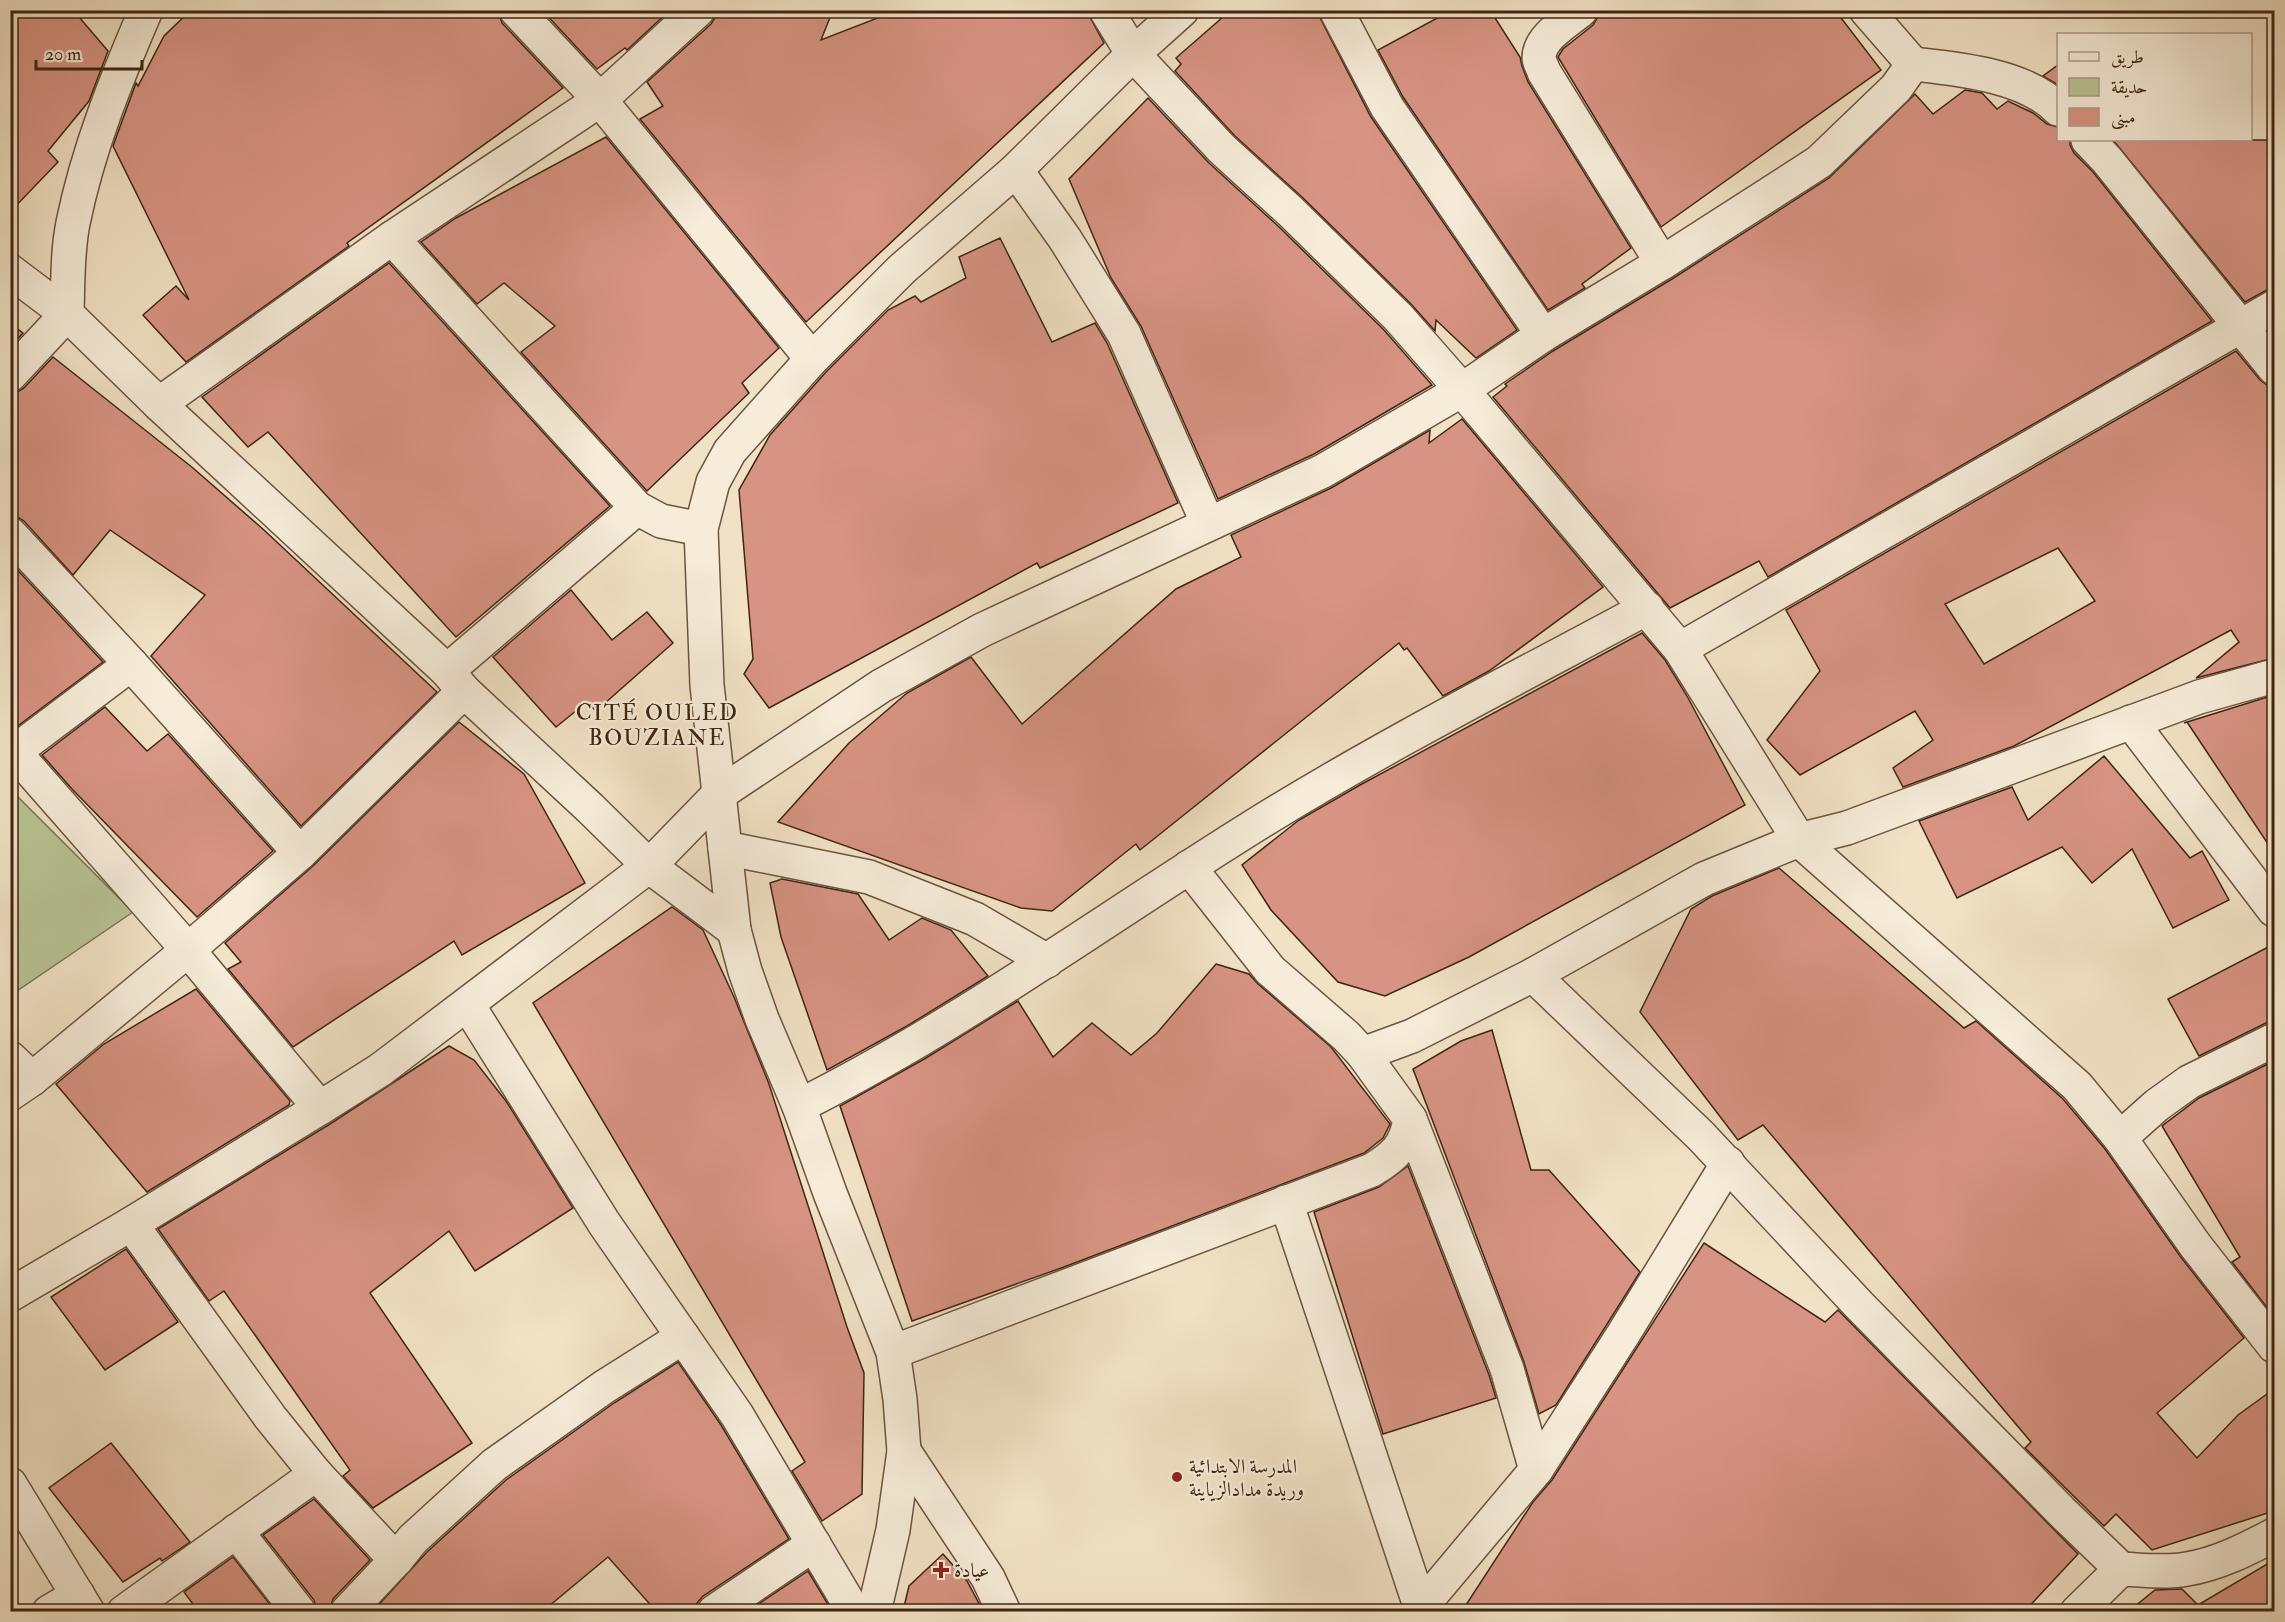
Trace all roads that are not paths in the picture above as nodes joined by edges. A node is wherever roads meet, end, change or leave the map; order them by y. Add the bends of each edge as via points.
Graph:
1 (146, 10) edge
2 (516, 10) edge
3 (698, 10) edge
4 (1106, 10) edge
5 (1182, 10) edge
6 (1335, 10) edge
7 (1581, 10) edge
8 (1866, 10) edge
9 (1133, 54) junction
10 (1913, 64) junction
11 (600, 100) junction
12 (2057, 108) edge
13 (2089, 141) edge
14 (1016, 170) junction
15 (392, 238) junction
16 (1662, 263) junction
17 (10, 271) edge
18 (2274, 307) edge
19 (67, 314) junction
20 (2242, 326) junction
21 (1543, 335) junction
22 (812, 359) junction
23 (2274, 368) edge
24 (10, 375) edge
25 (1462, 390) junction
26 (159, 404) junction
27 (637, 508) junction
28 (1208, 524) junction
29 (701, 529) junction
30 (10, 534) edge
31 (1647, 608) junction
32 (1680, 649) junction
33 (131, 664) junction
34 (2274, 676) edge
35 (455, 681) junction
36 (2131, 722) junction
37 (12, 752) edge
38 (719, 794) junction
39 (1799, 840) junction
40 (725, 848) junction
41 (300, 853) junction
42 (649, 866) junction
43 (1189, 867) junction
44 (2274, 910) edge
45 (734, 930) junction
46 (188, 950) junction
47 (1047, 961) junction
48 (1533, 975) junction
49 (468, 1005) junction
50 (2274, 1040) edge
51 (1363, 1054) junction
52 (18, 1077) edge
53 (800, 1106) junction
54 (320, 1108) junction
55 (1410, 1119) junction
56 (2120, 1138) junction
57 (1728, 1163) junction
58 (1286, 1202) junction
59 (131, 1224) junction
60 (10, 1295) edge
61 (683, 1337) junction
62 (2274, 1346) edge
63 (893, 1352) junction
64 (904, 1451) junction
65 (1536, 1470) junction
66 (316, 1474) junction
67 (10, 1484) edge
68 (236, 1532) junction
69 (2274, 1535) edge
70 (814, 1544) junction
71 (396, 1560) junction
72 (2121, 1569) junction
73 (83, 1603) edge
74 (1421, 1609) edge
75 (49, 1611) edge
76 (124, 1611) edge
77 (299, 1611) edge
78 (347, 1611) edge
79 (714, 1611) edge
80 (854, 1611) edge
81 (874, 1611) edge
82 (1004, 1611) edge
83 (2077, 1611) edge

1 - 19 street via 94,140 73,224
2 - 11 street
3 - 11 street
4 - 9 street
5 - 9 street
6 - 21 street via 1387,107
7 - 16 street via 1551,34 1539,58
8 - 10 street
9 - 14 street
9 - 25 street via 1221,149 1398,317
10 - 12 street via 1993,77 2023,87
10 - 16 street via 1896,88 1819,162
11 - 15 street
11 - 22 street
13 - 20 street
14 - 22 street via 902,269
14 - 28 street via 1124,334
15 - 26 street
15 - 27 street
16 - 21 street
17 - 19 street
18 - 20 street
19 - 24 street
19 - 26 street
20 - 23 street
20 - 32 street
21 - 25 street
22 - 29 street via 730,452 713,482
25 - 28 street via 1323,471
25 - 31 street
26 - 35 street
27 - 29 street via 661,521
27 - 35 street
28 - 38 street via 953,645 881,686
29 - 38 street via 707,685
30 - 33 street
31 - 32 street
31 - 43 street via 1317,788
32 - 39 street
33 - 37 street
33 - 41 street
34 - 36 street
35 - 41 street
35 - 42 street
36 - 39 street via 1847,828
36 - 44 street
37 - 46 street
38 - 40 street
38 - 42 street
39 - 48 street via 1704,879
39 - 56 street via 2077,1086
40 - 45 street
40 - 47 street via 869,877 975,919
41 - 46 street
42 - 45 street
42 - 49 street
43 - 47 street
43 - 51 street via 1270,970
45 - 53 street via 762,1019
46 - 52 street
46 - 54 street
47 - 53 street via 859,1076
48 - 51 street via 1412,1036
48 - 57 street
49 - 54 street via 380,1070
49 - 61 street via 604,1223
50 - 56 street via 2189,1082
51 - 55 street
53 - 63 street
54 - 59 street
55 - 58 street via 1408,1136 1388,1160 1372,1170
55 - 65 street via 1507,1369
56 - 62 street
57 - 65 street
57 - 72 street via 1859,1305
58 - 63 street
58 - 74 street
59 - 60 street
59 - 66 street via 270,1417
61 - 70 street via 737,1415
61 - 71 street via 604,1387 495,1465 413,1539
63 - 64 street
64 - 81 street via 893,1530
64 - 82 street via 988,1578
65 - 74 street
66 - 68 street
66 - 71 street
67 - 73 street
68 - 76 street
68 - 77 street
69 - 72 street via 2217,1561 2185,1570
70 - 79 street
70 - 80 street
71 - 78 street
72 - 83 street
73 - 75 street

